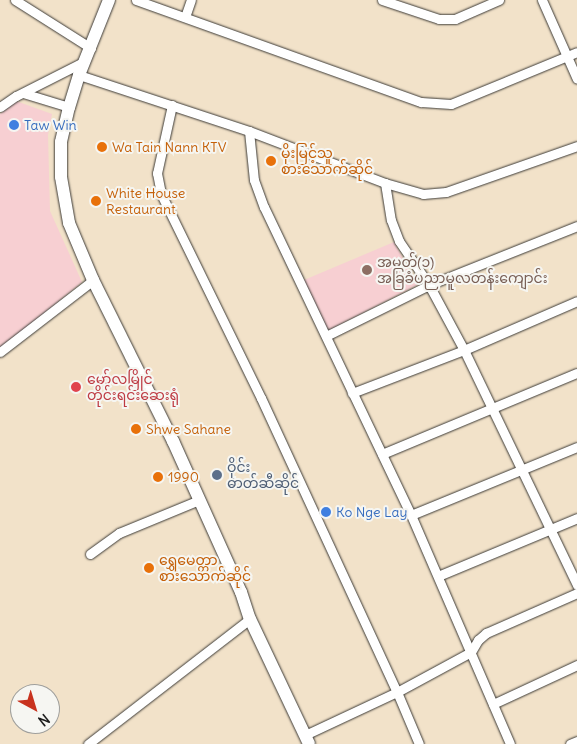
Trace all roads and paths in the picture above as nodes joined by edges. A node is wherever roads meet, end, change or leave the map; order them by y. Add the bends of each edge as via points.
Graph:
1 (15, 0) edge
2 (109, 0) edge
3 (136, 0) edge
4 (192, 0) edge
5 (382, 0) edge
6 (499, 0) edge
7 (542, 0) edge
8 (185, 17) junction
9 (91, 48) junction
10 (577, 52) edge
11 (568, 56) junction
12 (85, 61) junction
13 (79, 75) junction
14 (577, 79) edge
15 (23, 92) junction
16 (172, 105) junction
17 (0, 107) edge
18 (69, 107) junction
19 (249, 131) junction
20 (577, 146) edge
21 (384, 183) junction
22 (577, 226) edge
23 (92, 280) junction
24 (429, 285) junction
25 (577, 301) edge
26 (326, 336) junction
27 (464, 350) junction
28 (0, 352) edge
29 (577, 373) edge
30 (352, 393) junction
31 (490, 408) junction
32 (577, 446) edge
33 (382, 454) junction
34 (520, 468) junction
35 (199, 500) junction
36 (410, 515) junction
37 (577, 518) edge
38 (550, 529) junction
39 (90, 554) dead end
40 (438, 576) junction
41 (577, 585) edge
42 (577, 593) edge
43 (250, 618) junction
44 (471, 652) junction
45 (577, 665) edge
46 (397, 692) junction
47 (493, 704) junction
48 (307, 740) edge
49 (577, 741) edge
50 (88, 744) edge
51 (419, 744) edge
52 (510, 744) edge
53 (570, 744) edge

1 - 9 street
2 - 9 main road
3 - 8 street
4 - 8 street
5 - 6 street via 439,19 455,19
7 - 11 street
8 - 11 street via 421,102 451,104
9 - 12 main road
10 - 11 street
11 - 14 street
12 - 13 main road
12 - 15 street
13 - 16 street
13 - 18 main road
15 - 17 street
15 - 18 street
16 - 19 street
16 - 46 street via 157,173 161,194 244,363
18 - 23 main road via 61,142 61,177 69,223
19 - 21 street
19 - 26 street via 254,180
20 - 21 street via 446,192 423,194
21 - 24 street via 390,220 399,241
22 - 24 street
23 - 28 street
23 - 35 main road
24 - 26 street
24 - 27 street
25 - 27 street
26 - 30 street
27 - 30 street
27 - 31 street
29 - 31 street
30 - 33 street
31 - 33 street
31 - 34 street
32 - 34 street
33 - 36 street
34 - 36 street
34 - 38 street
35 - 39 street via 119,533
35 - 43 main road
36 - 40 street
37 - 38 street
38 - 40 street
38 - 41 street
40 - 44 street
42 - 44 street via 486,633
43 - 48 main road
43 - 50 street
44 - 46 street
44 - 47 street
45 - 47 street
46 - 48 street
46 - 51 street
47 - 52 street
49 - 53 street

